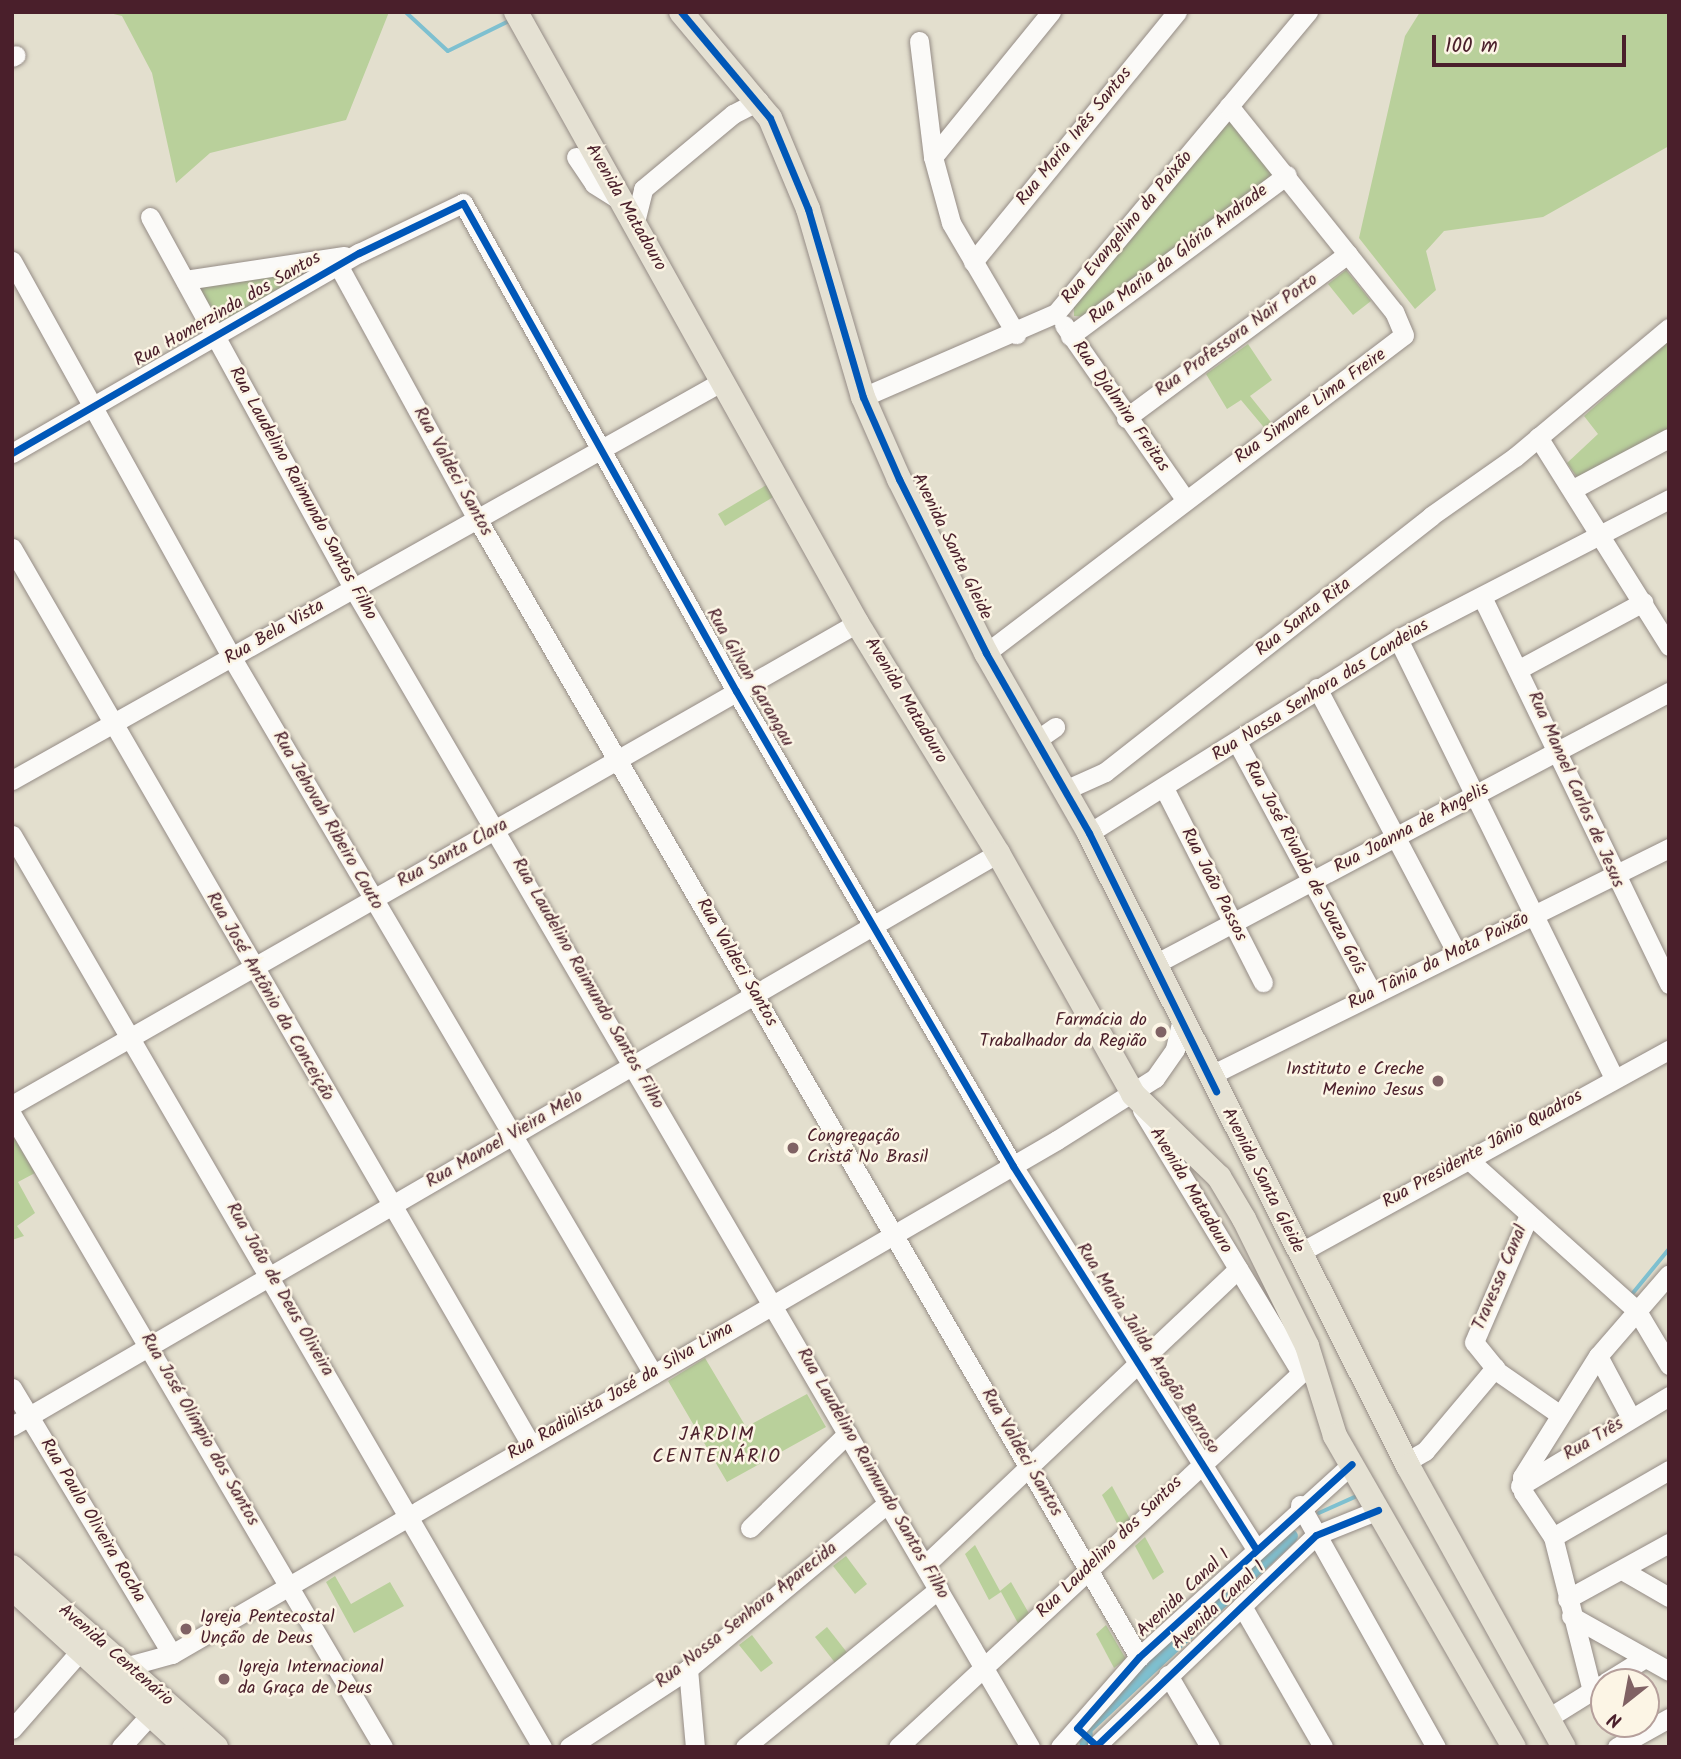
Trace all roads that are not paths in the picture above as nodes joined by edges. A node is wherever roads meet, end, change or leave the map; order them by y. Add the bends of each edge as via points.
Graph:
1 (681, 12) edge
2 (1052, 12) edge
3 (1177, 12) edge
4 (1308, 12) edge
5 (522, 22) edge
6 (919, 41) dead end
7 (759, 101) junction
8 (1229, 106) junction
9 (576, 157) dead end
10 (933, 157) junction
11 (1287, 175) junction
12 (620, 200) junction
13 (463, 203) joint
14 (150, 217) dead end
15 (635, 222) junction
16 (359, 253) junction
17 (1348, 254) junction
18 (12, 261) edge
19 (973, 262) junction
20 (338, 265) junction
21 (185, 280) junction
22 (1056, 313) junction
23 (1669, 328) edge
24 (1016, 334) junction
25 (213, 336) junction
26 (1070, 336) junction
27 (721, 382) junction
28 (863, 397) junction
29 (91, 406) junction
30 (1126, 418) junction
31 (1538, 438) junction
32 (1669, 438) edge
33 (601, 446) junction
34 (12, 453) edge
35 (1575, 488) junction
36 (1185, 499) junction
37 (1669, 499) edge
38 (476, 517) junction
39 (1606, 537) junction
40 (12, 548) edge
41 (353, 588) junction
42 (1482, 597) junction
43 (1643, 602) junction
44 (857, 623) junction
45 (1398, 639) junction
46 (1669, 646) edge
47 (986, 653) junction
48 (232, 658) junction
49 (1521, 668) junction
50 (1317, 688) junction
51 (736, 691) junction
52 (1669, 692) edge
53 (112, 724) junction
54 (1237, 742) junction
55 (1557, 750) junction
56 (619, 762) junction
57 (12, 780) edge
58 (1164, 788) junction
59 (1065, 790) junction
60 (1478, 794) junction
61 (496, 829) junction
62 (1089, 833) junction
63 (12, 835) edge
64 (1396, 838) junction
65 (1669, 848) edge
66 (998, 853) junction
67 (1612, 877) junction
68 (1312, 882) junction
69 (372, 899) junction
70 (1535, 916) junction
71 (1233, 923) junction
72 (878, 925) junction
73 (1455, 952) junction
74 (1663, 956) edge
75 (249, 964) junction
76 (1155, 964) junction
77 (1263, 982) dead end
78 (1669, 984) edge
79 (1372, 993) junction
80 (755, 996) junction
81 (1181, 1023) junction
82 (129, 1035) junction
83 (1669, 1050) edge
84 (635, 1066) junction
85 (1209, 1076) junction
86 (1613, 1076) junction
87 (1133, 1094) junction
88 (12, 1105) edge
89 (12, 1115) edge
90 (513, 1136) junction
91 (1469, 1160) junction
92 (1013, 1166) junction
93 (392, 1204) junction
94 (1528, 1217) junction
95 (894, 1234) junction
96 (1299, 1253) junction
97 (1238, 1269) junction
98 (1669, 1274) edge
99 (272, 1276) junction
100 (774, 1304) junction
101 (1637, 1311) junction
102 (149, 1345) junction
103 (1598, 1356) junction
104 (1669, 1365) edge
105 (1136, 1366) junction
106 (1494, 1369) junction
107 (1305, 1370) junction
108 (653, 1374) junction
109 (12, 1388) edge
110 (1669, 1396) edge
111 (1559, 1414) junction
112 (1631, 1418) junction
113 (20, 1421) edge
114 (848, 1433) junction
115 (530, 1443) junction
116 (1200, 1461) junction
117 (1406, 1462) junction
118 (1352, 1464) junction
119 (1032, 1470) junction
120 (1669, 1470) edge
121 (1520, 1486) junction
122 (887, 1504) junction
123 (1300, 1505) junction
124 (1378, 1510) junction
125 (410, 1516) junction
126 (751, 1528) dead end
127 (1316, 1535) junction
128 (1553, 1537) junction
129 (1669, 1544) edge
130 (1256, 1549) junction
131 (925, 1565) junction
132 (12, 1567) edge
133 (1087, 1567) junction
134 (1622, 1570) junction
135 (291, 1587) junction
136 (12, 1588) edge
137 (940, 1589) junction
138 (1669, 1597) edge
139 (1242, 1606) junction
140 (1569, 1607) junction
141 (79, 1651) junction
142 (173, 1654) junction
143 (1139, 1657) junction
144 (1645, 1658) junction
145 (688, 1668) junction
146 (1594, 1668) edge
147 (1629, 1668) edge
148 (130, 1669) junction
149 (102, 1670) junction
150 (986, 1671) junction
151 (1669, 1671) edge
152 (1168, 1675) junction
153 (1590, 1692) edge
154 (150, 1715) junction
155 (1548, 1718) junction
156 (1669, 1718) edge
157 (12, 1729) edge
158 (1070, 1742) edge
159 (1097, 1746) edge
160 (121, 1747) edge
161 (186, 1747) edge
162 (216, 1747) edge
163 (383, 1747) edge
164 (542, 1747) edge
165 (569, 1747) edge
166 (695, 1747) edge
167 (745, 1747) edge
168 (898, 1747) edge
169 (1030, 1747) edge
170 (1210, 1747) edge
171 (1323, 1747) edge
172 (1436, 1747) edge
173 (1514, 1747) edge
174 (1564, 1747) edge
175 (1617, 1747) edge

1 - 7 main road, Avenida Santa Gleide
2 - 10 street
3 - 19 street, Rua Maria Inês Santos
4 - 8 street, Rua Evangelino da Paixão
5 - 12 main road, Avenida Matadouro
6 - 10 street
7 - 15 street via 733,114 642,189
7 - 28 main road, Avenida Santa Gleide via 808,209
8 - 11 street, Rua Simone Lima Freire
8 - 22 street, Rua Evangelino da Paixão
9 - 12 street via 594,184
10 - 19 street via 951,223
11 - 17 street, Rua Simone Lima Freire
11 - 26 street, Rua Maria da Glória Andrade
12 - 15 main road, Avenida Matadouro
13 - 16 street, Rua Homerzinda dos Santos
13 - 33 street, Rua Gilvan Garangau
14 - 21 street, Rua Laudelino Raimundo Santos Filho
15 - 27 main road, Avenida Matadouro
16 - 20 street, Rua Homerzinda dos Santos
16 - 21 street, Rua Homerzinda dos Santos
17 - 30 street, Rua Professora Nair Porto
17 - 36 street, Rua Simone Lima Freire via 1404,335
18 - 29 street, Rua Jehovah Ribeiro Couto
19 - 24 street
20 - 25 street, Rua Homerzinda dos Santos
20 - 38 street, Rua Valdeci Santos
21 - 25 street, Rua Laudelino Raimundo Santos Filho
22 - 24 street, Rua Evangelino da Paixão
22 - 26 street, Rua Djalmira Freitas
23 - 31 street
24 - 28 street, Rua Evangelino da Paixão
25 - 29 street, Rua Homerzinda dos Santos
25 - 41 street, Rua Laudelino Raimundo Santos Filho
26 - 30 street, Rua Djalmira Freitas
27 - 33 street, Rua Bela Vista
27 - 44 main road, Avenida Matadouro
28 - 47 main road, Avenida Santa Gleide
29 - 34 street, Rua Homerzinda dos Santos
29 - 48 street, Rua Jehovah Ribeiro Couto
30 - 36 street, Rua Djalmira Freitas
31 - 35 street
31 - 59 street, Rua Santa Rita via 1105,772
32 - 35 street
33 - 38 street, Rua Bela Vista
33 - 51 street, Rua Gilvan Garangau
35 - 39 street
36 - 47 street, Rua Simone Lima Freire
37 - 39 street, Rua Nossa Senhora das Candeias via 1632,513
38 - 41 street, Rua Bela Vista
38 - 56 street, Rua Valdeci Santos
39 - 42 street, Rua Nossa Senhora das Candeias
39 - 43 street
40 - 53 street, Rua José Antônio da Conceição
41 - 48 street, Rua Bela Vista
41 - 61 street, Rua Laudelino Raimundo Santos Filho
42 - 45 street, Rua Nossa Senhora das Candeias
42 - 49 street, Rua Manoel Carlos de Jesus
43 - 46 street
43 - 49 street
44 - 51 street, Rua Santa Clara
44 - 66 main road, Avenida Matadouro
45 - 50 street, Rua Nossa Senhora das Candeias
45 - 60 street
47 - 59 main road, Avenida Santa Gleide via 1047,733
48 - 53 street, Rua Bela Vista
48 - 69 street, Rua Jehovah Ribeiro Couto
49 - 55 street, Rua Manoel Carlos de Jesus
50 - 54 street, Rua Nossa Senhora das Candeias
50 - 64 street
51 - 56 street, Rua Santa Clara
51 - 72 street, Rua Gilvan Garangau
52 - 55 street, Rua Joanna de Angelis
53 - 57 street, Rua Bela Vista
53 - 75 street, Rua José Antônio da Conceição
54 - 58 street, Rua Nossa Senhora das Candeias
54 - 68 street, Rua José Rivaldo de Souza Goís
55 - 60 street, Rua Joanna de Angelis
55 - 67 street, Rua Manoel Carlos de Jesus
56 - 61 street, Rua Santa Clara
56 - 80 street, Rua Valdeci Santos
58 - 62 street, Rua Nossa Senhora das Candeias
58 - 71 street, Rua João Passos
59 - 62 main road, Avenida Santa Gleide
60 - 64 street, Rua Joanna de Angelis
60 - 70 street
61 - 69 street, Rua Santa Clara
61 - 84 street, Rua Laudelino Raimundo Santos Filho
62 - 76 main road, Avenida Santa Gleide
63 - 82 street, Rua João de Deus Oliveira
64 - 68 street, Rua Joanna de Angelis
64 - 73 street
65 - 67 street, Rua Tânia da Mota Paixão
66 - 72 street, Rua Manoel Vieira Melo
66 - 87 main road, Avenida Matadouro
67 - 70 street, Rua Tânia da Mota Paixão
67 - 74 street, Rua Manoel Carlos de Jesus
68 - 71 street, Rua Joanna de Angelis
68 - 79 street, Rua José Rivaldo de Souza Goís
69 - 75 street, Rua Santa Clara
69 - 90 street, Rua Jehovah Ribeiro Couto
70 - 73 street, Rua Tânia da Mota Paixão
70 - 86 street
71 - 76 street, Rua Joanna de Angelis
71 - 77 street, Rua João Passos
72 - 80 street, Rua Manoel Vieira Melo
72 - 92 street, Rua Gilvan Garangau
73 - 79 street, Rua Tânia da Mota Paixão
74 - 78 street, Rua Manoel Carlos de Jesus
75 - 82 street, Rua Santa Clara
75 - 93 street, Rua José Antônio da Conceição
76 - 81 main road, Avenida Santa Gleide
79 - 85 street, Rua Tânia da Mota Paixão
80 - 84 street, Rua Manoel Vieira Melo
80 - 95 street, Rua Valdeci Santos
81 - 85 main road, Avenida Santa Gleide
81 - 87 street, Rua Radialista José da Silva Lima via 1165,1068
82 - 88 street, Rua Santa Clara
82 - 99 street, Rua João de Deus Oliveira
83 - 86 street, Rua Presidente Jânio Quadros
84 - 90 street, Rua Manoel Vieira Melo
84 - 100 street, Rua Laudelino Raimundo Santos Filho
85 - 96 main road, Avenida Santa Gleide
86 - 91 street, Rua Presidente Jânio Quadros
87 - 92 street, Rua Radialista José da Silva Lima
87 - 97 street, Avenida Matadouro
87 - 107 main road, Avenida Santa Gleide via 1219,1177 1307,1346
89 - 102 street, Rua José Olímpio dos Santos
90 - 93 street, Rua Manoel Vieira Melo
90 - 108 street, Rua Jehovah Ribeiro Couto
91 - 94 street
91 - 96 street, Rua Presidente Jânio Quadros
92 - 95 street, Rua Radialista José da Silva Lima
92 - 105 street, Rua Maria Jailda Aragão Barroso
93 - 99 street, Rua Manoel Vieira Melo
93 - 115 street, Rua José Antônio da Conceição
94 - 101 street
94 - 106 street, Travessa Canal via 1474,1342
95 - 100 street, Rua Radialista José da Silva Lima
95 - 119 street, Rua Valdeci Santos
96 - 117 main road, Avenida Santa Gleide
97 - 105 street
97 - 107 street, Avenida Matadouro
98 - 101 street
99 - 102 street, Rua Manoel Vieira Melo
99 - 125 street, Rua João de Deus Oliveira
100 - 108 street, Rua Radialista José da Silva Lima
100 - 114 street, Rua Laudelino Raimundo Santos Filho
101 - 103 street
101 - 104 street
102 - 113 street, Rua Manoel Vieira Melo
102 - 135 street, Rua José Olímpio dos Santos
103 - 111 street
103 - 112 street
105 - 116 street, Rua Maria Jailda Aragão Barroso
105 - 119 street
106 - 111 street
106 - 117 street via 1425,1451
107 - 116 street, Rua Laudelino dos Santos
107 - 118 main road, Avenida Santa Gleide
108 - 115 street, Rua Radialista José da Silva Lima
109 - 113 street, Rua Paulo Oliveira Rocha
110 - 112 street, Rua Três
111 - 121 street
112 - 121 street, Rua Três
113 - 142 street, Rua Paulo Oliveira Rocha
114 - 122 street, Rua Laudelino Raimundo Santos Filho
114 - 126 street
115 - 125 street, Rua Radialista José da Silva Lima
116 - 130 street, Rua Maria Jailda Aragão Barroso
116 - 133 street, Rua Laudelino dos Santos
117 - 155 main road, Avenida Santa Gleide
118 - 123 street, Avenida Canal I
118 - 124 main road, Avenida Santa Gleide
119 - 131 street
119 - 133 street, Rua Valdeci Santos
120 - 128 street
121 - 128 street
122 - 131 street, Rua Laudelino Raimundo Santos Filho
122 - 145 street, Rua Nossa Senhora Aparecida
123 - 127 street
123 - 130 street, Avenida Canal I
124 - 127 street, Avenida Canal 1
124 - 173 main road, Avenida Santa Gleide
125 - 135 street, Rua Radialista José da Silva Lima
125 - 164 street, Rua João de Deus Oliveira
127 - 139 street, Avenida Canal 1
127 - 172 street
128 - 140 street
129 - 134 street
130 - 143 street, Avenida Canal I
131 - 137 street, Rua Laudelino Raimundo Santos Filho
132 - 148 main road, Avenida Centenário
133 - 143 street, Rua Valdeci Santos
133 - 150 street, Rua Laudelino dos Santos
134 - 138 street
134 - 140 street
135 - 142 street, Rua Radialista José da Silva Lima
135 - 163 street, Rua José Olímpio dos Santos
136 - 141 main road, Avenida Centenário
137 - 150 street, Rua Laudelino Raimundo Santos Filho
137 - 167 street
139 - 152 street, Avenida Canal 1
139 - 171 street
140 - 144 street
140 - 146 street
141 - 149 main road, Avenida Centenário
141 - 157 street
142 - 148 street, Rua Radialista José da Silva Lima
143 - 158 street, Avenida Canal I
144 - 147 street
144 - 151 street
145 - 165 street, Rua Nossa Senhora Aparecida
145 - 166 street
148 - 149 street, Rua Radialista José da Silva Lima
148 - 162 main road, Avenida Centenário
149 - 154 main road, Avenida Centenário
150 - 168 street, Rua Laudelino dos Santos
150 - 169 street, Rua Laudelino Raimundo Santos Filho
152 - 159 street, Avenida Canal 1
152 - 170 street
153 - 155 street
154 - 160 street
154 - 161 main road, Avenida Centenário
155 - 174 main road, Avenida Santa Gleide
156 - 175 street
158 - 159 street

